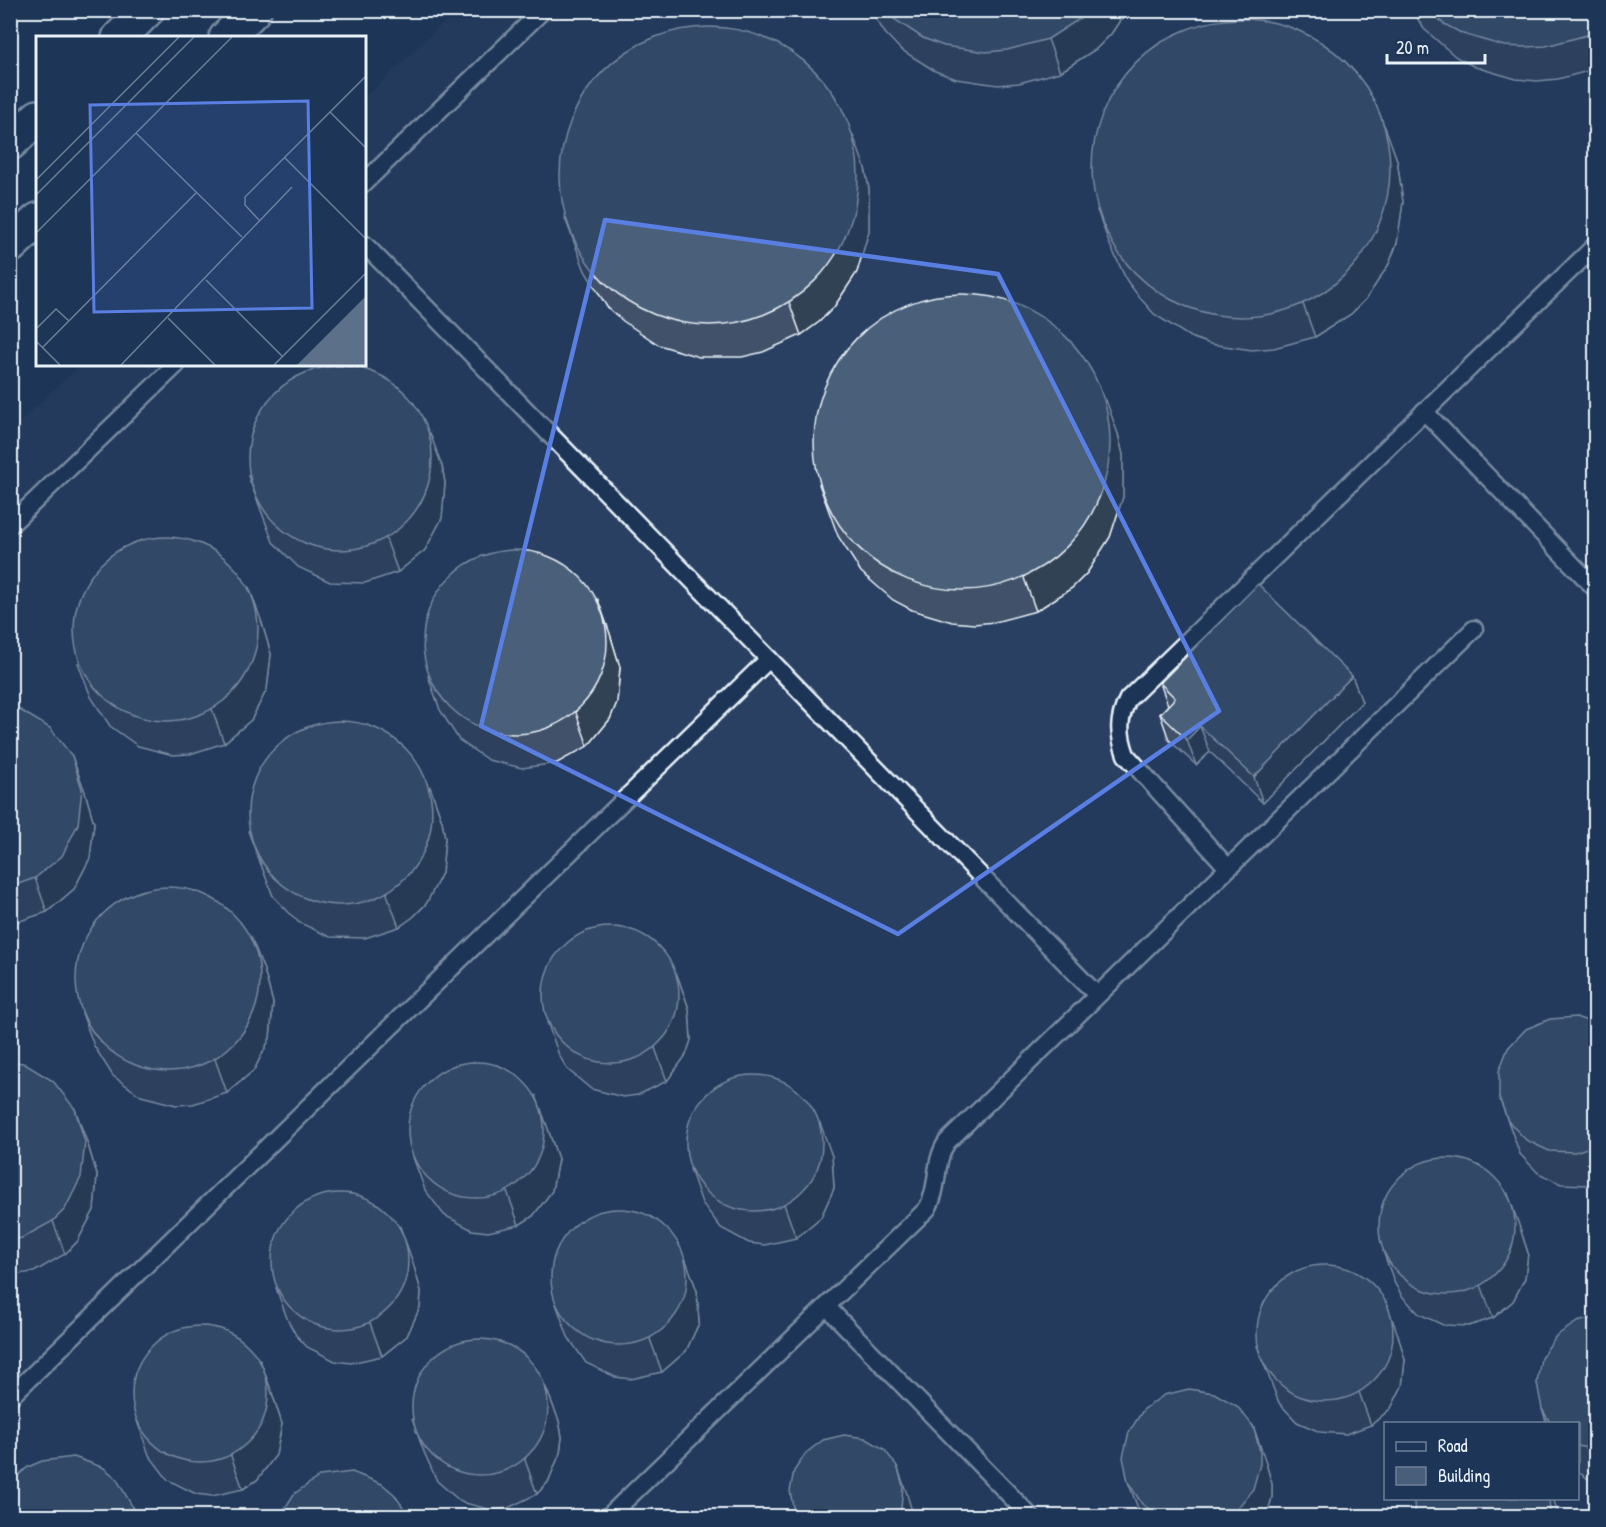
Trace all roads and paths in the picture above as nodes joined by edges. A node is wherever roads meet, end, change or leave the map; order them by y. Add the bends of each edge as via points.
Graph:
1 (147, 10) edge
2 (254, 10) edge
3 (543, 10) edge
4 (121, 36) edge
5 (228, 36) edge
6 (36, 119) edge
7 (10, 143) edge
8 (366, 181) edge
9 (36, 222) edge
10 (1596, 245) edge
11 (10, 246) edge
12 (366, 246) edge
13 (175, 366) edge
14 (1424, 411) junction
15 (10, 525) edge
16 (1596, 589) edge
17 (1474, 629) dead end
18 (769, 659) junction
19 (1228, 868) junction
20 (1097, 995) junction
21 (827, 1306) junction
22 (10, 1397) edge
23 (609, 1516) edge
24 (1030, 1516) edge

1 - 4 street
2 - 5 street
3 - 8 lane
6 - 7 street
9 - 11 street
10 - 14 lane
12 - 18 lane
13 - 15 lane
14 - 16 lane
14 - 19 lane via 1128,699 1120,714 1119,736 1126,754
17 - 19 lane
18 - 20 lane
18 - 22 lane
19 - 20 lane
20 - 21 lane via 947,1142 941,1151 933,1200 927,1209
21 - 23 lane
21 - 24 lane

